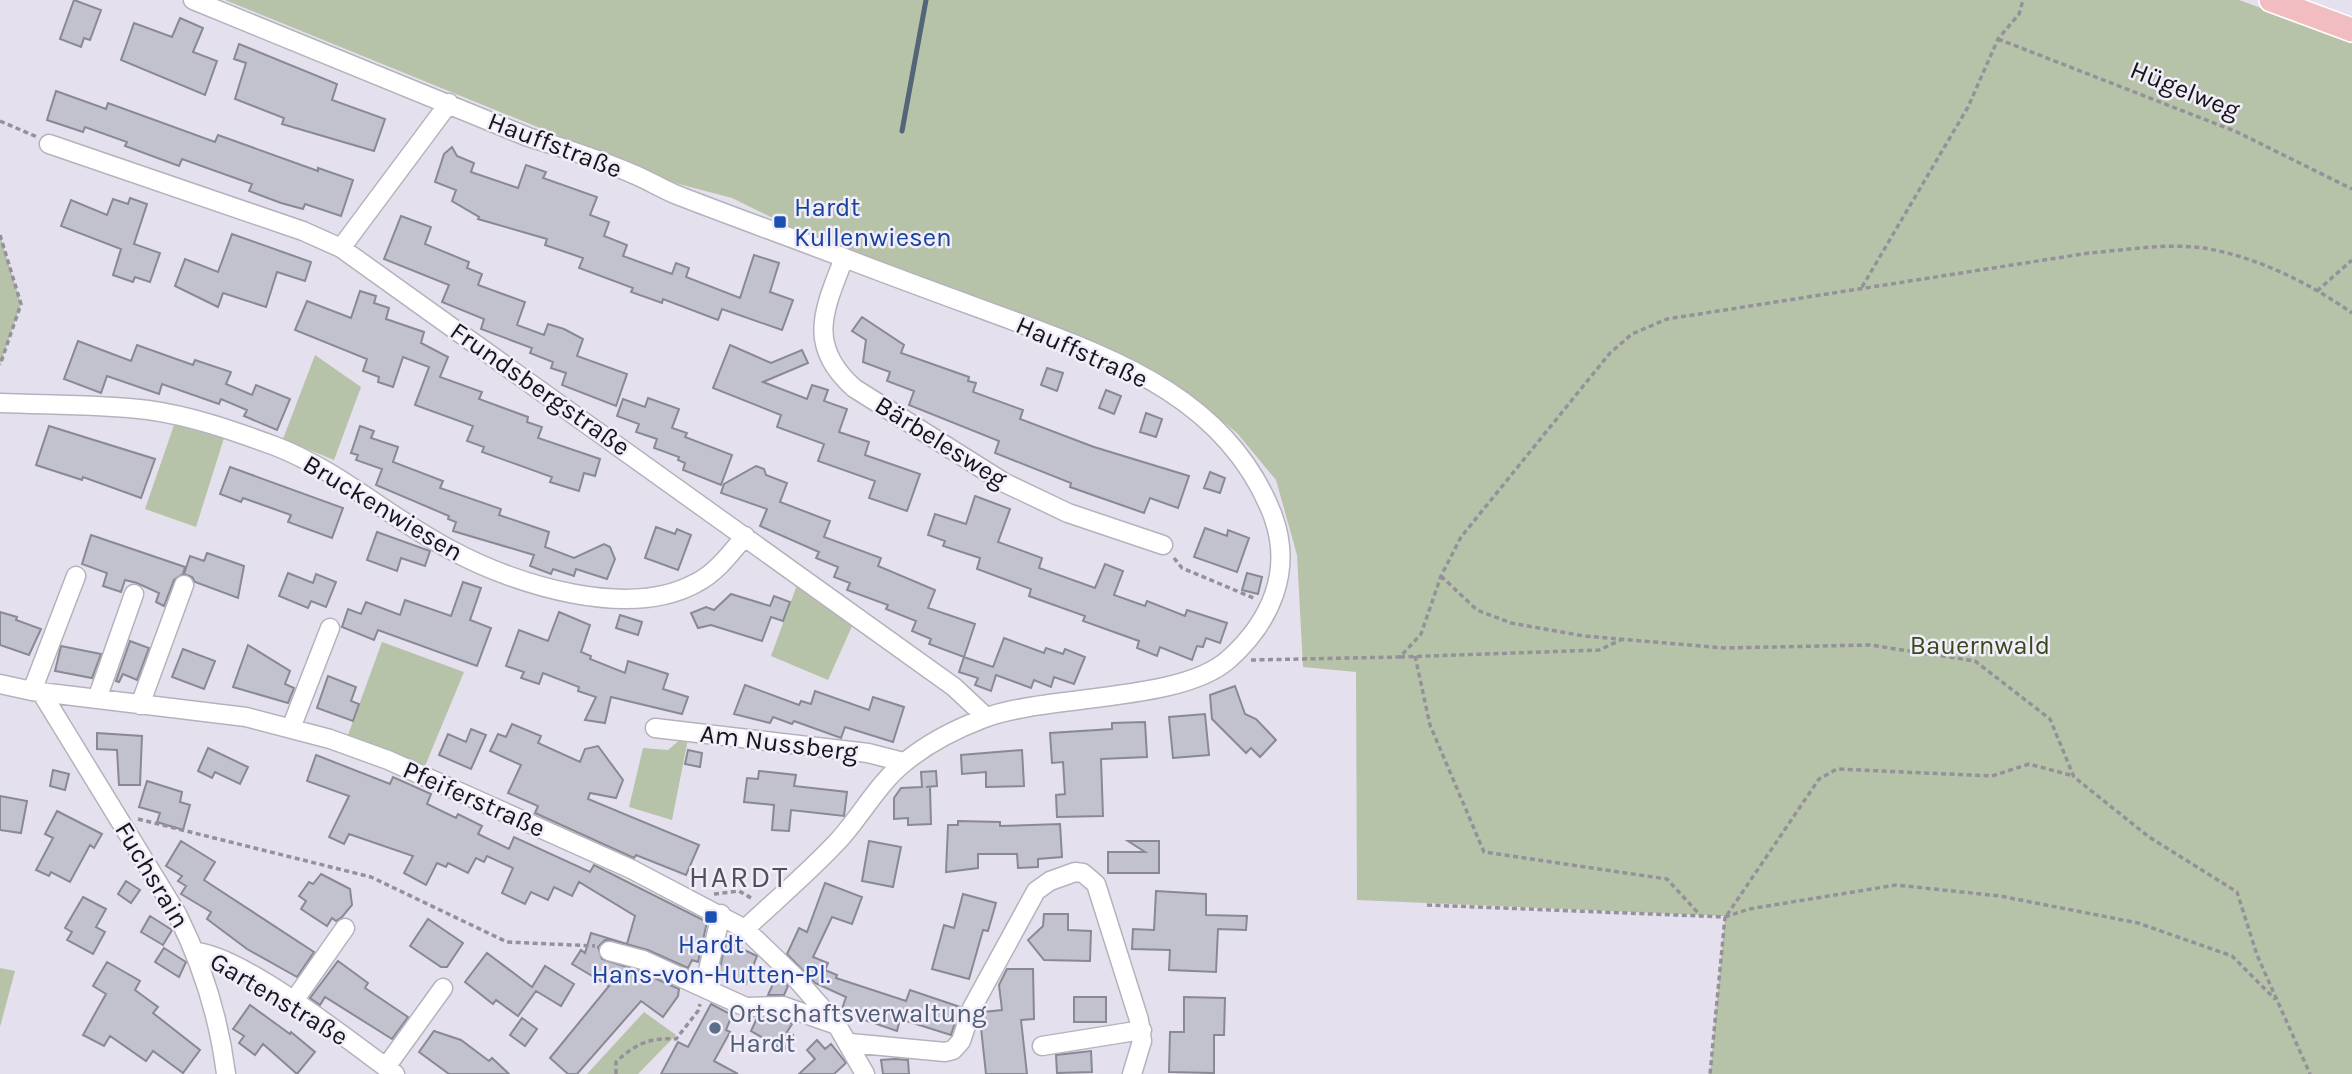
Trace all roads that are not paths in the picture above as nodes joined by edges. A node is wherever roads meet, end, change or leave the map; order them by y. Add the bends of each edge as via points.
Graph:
1 (194, 0) edge
2 (2271, 0) edge
3 (2352, 30) edge
4 (449, 103) junction
5 (49, 144) road end
6 (341, 248) junction
7 (844, 258) junction
8 (0, 403) edge
9 (746, 536) junction
10 (1163, 545) road end
11 (76, 576) dead end
12 (184, 585) dead end
13 (134, 594) dead end
14 (330, 628) dead end
15 (0, 684) edge
16 (37, 692) junction
17 (97, 699) junction
18 (140, 705) junction
19 (986, 717) junction
20 (291, 728) junction
21 (655, 728) dead end
22 (903, 762) junction
23 (721, 914) junction
24 (345, 928) dead end
25 (745, 929) junction
26 (609, 951) road end
27 (196, 952) junction
28 (443, 988) dead end
29 (704, 988) junction
30 (293, 1002) junction
31 (837, 1025) junction
32 (1142, 1030) junction
33 (850, 1043) junction
34 (1042, 1046) dead end
35 (391, 1071) edge
36 (226, 1074) edge
37 (865, 1074) edge
38 (1132, 1074) edge

1 - 4 street, Hauffstraße
2 - 3 main road
4 - 6 street
4 - 7 street, Hauffstraße
5 - 6 street, Frundsbergstraße
6 - 9 street, Frundsbergstraße
7 - 10 street, Bärbelesweg via 823,312 822,337 837,373 1005,483 1068,513
7 - 19 street, Hauffstraße via 1096,352 1184,401 1215,426 1247,463 1278,530 1283,558 1270,604 1228,660 1208,673 1163,686
8 - 9 street, Bruckenwiesen via 148,410 227,428 312,463 452,551 492,569 571,592 637,600 680,591 711,573
9 - 19 street, Frundsbergstraße via 954,687
11 - 16 street
12 - 18 street
13 - 17 street
14 - 20 street
15 - 16 street, Pfeiferstraße
16 - 17 street, Pfeiferstraße
16 - 27 street, Fuchsrain via 116,814
17 - 18 street, Pfeiferstraße
18 - 20 street, Pfeiferstraße via 246,717
19 - 22 street, Hauffstraße
20 - 23 street, Pfeiferstraße via 388,760
21 - 22 street, Am Nussberg via 868,753
22 - 25 street, Hauffstraße via 836,843
23 - 25 street, Pfeiferstraße
23 - 29 street
24 - 30 street
25 - 31 street, Pfeiferstraße
26 - 29 street via 643,960
27 - 30 street, Gartenstraße via 224,960
27 - 36 street, Fuchsrain
28 - 35 street
29 - 31 street via 746,1007 783,1006
30 - 35 street, Gartenstraße
31 - 33 street, Pfeiferstraße
32 - 33 street via 1096,884 1075,872 1049,881 1032,898 972,1008 958,1046 945,1052
32 - 34 street
32 - 38 street
33 - 37 street, Pfeiferstraße

